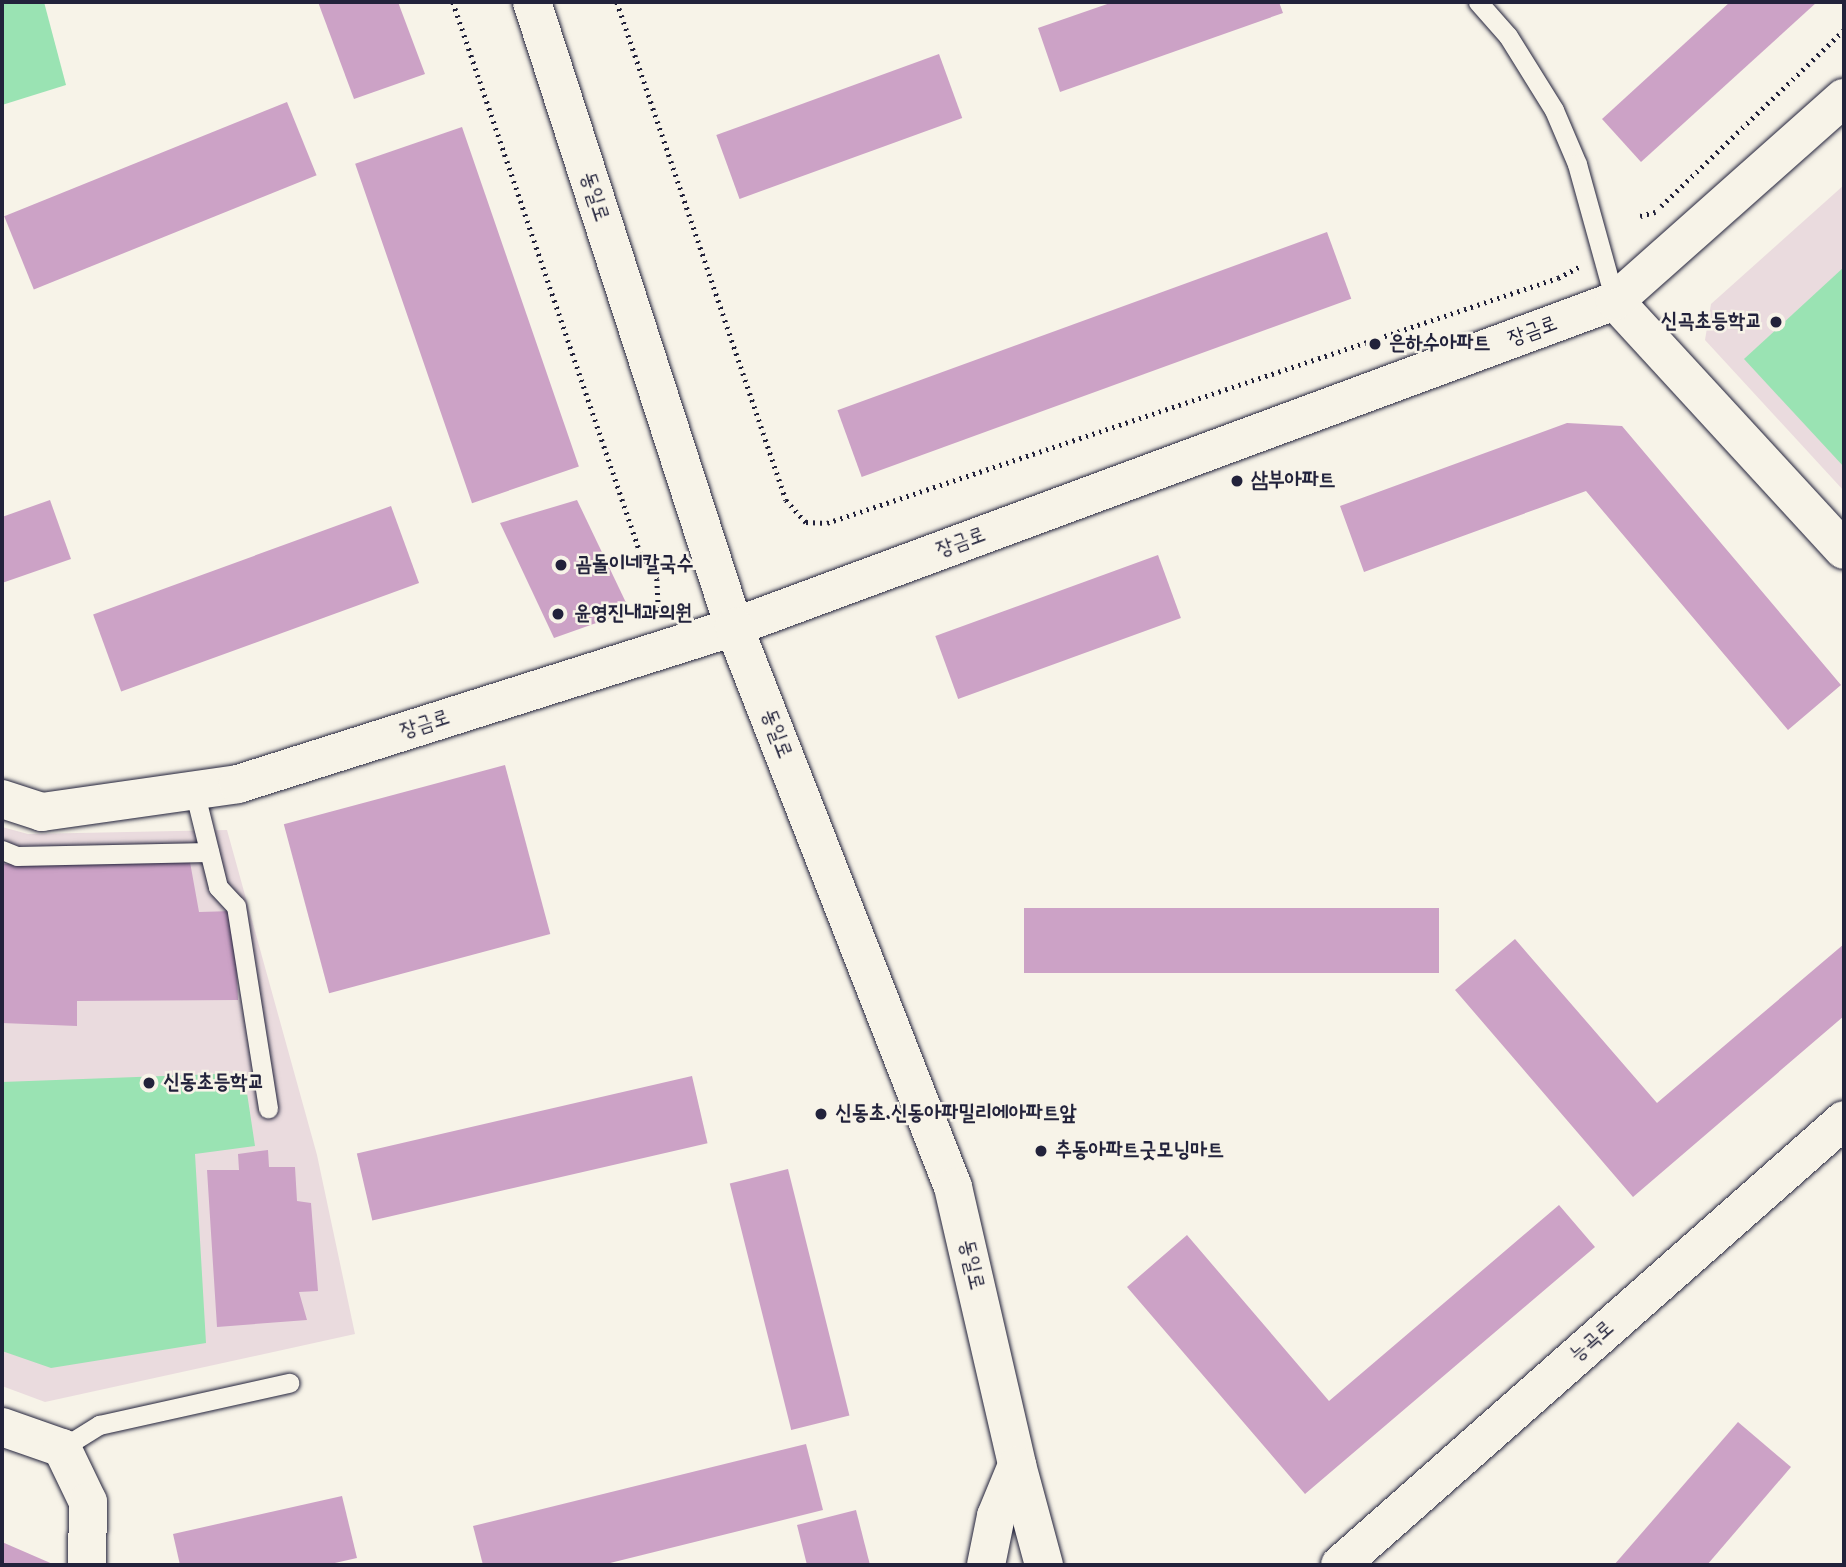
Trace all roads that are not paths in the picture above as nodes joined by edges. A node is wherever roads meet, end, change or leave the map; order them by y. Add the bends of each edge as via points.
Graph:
1 (532, 2) edge
2 (1478, 2) edge
3 (1844, 98) edge
4 (1615, 301) junction
5 (1844, 550) edge
6 (734, 627) junction
7 (194, 790) junction
8 (2, 799) edge
9 (2, 850) edge
10 (209, 852) junction
11 (268, 1108) dead end
12 (1844, 1120) edge
13 (289, 1383) dead end
14 (2, 1427) edge
15 (62, 1448) junction
16 (1017, 1465) junction
17 (87, 1565) edge
18 (986, 1565) edge
19 (1007, 1565) edge
20 (1044, 1565) edge
21 (1071, 1565) edge
22 (1340, 1565) edge

1 - 6 street, 동일로
2 - 4 lane via 1508,36 1554,110 1577,164
3 - 4 street, 장금로
4 - 5 street
4 - 6 street, 장금로
6 - 7 street, 장금로 via 238,784
6 - 16 street, 동일로 via 953,1187
7 - 8 street, 장금로 via 42,812
7 - 10 lane
9 - 10 lane via 18,856
10 - 11 lane via 218,887 236,906
12 - 22 street, 능곡로
13 - 15 lane via 99,1425
14 - 15 street
15 - 17 street via 88,1502
16 - 18 street via 996,1516
16 - 19 street, 동일로
16 - 20 street, 동일로
16 - 21 street via 1048,1500

